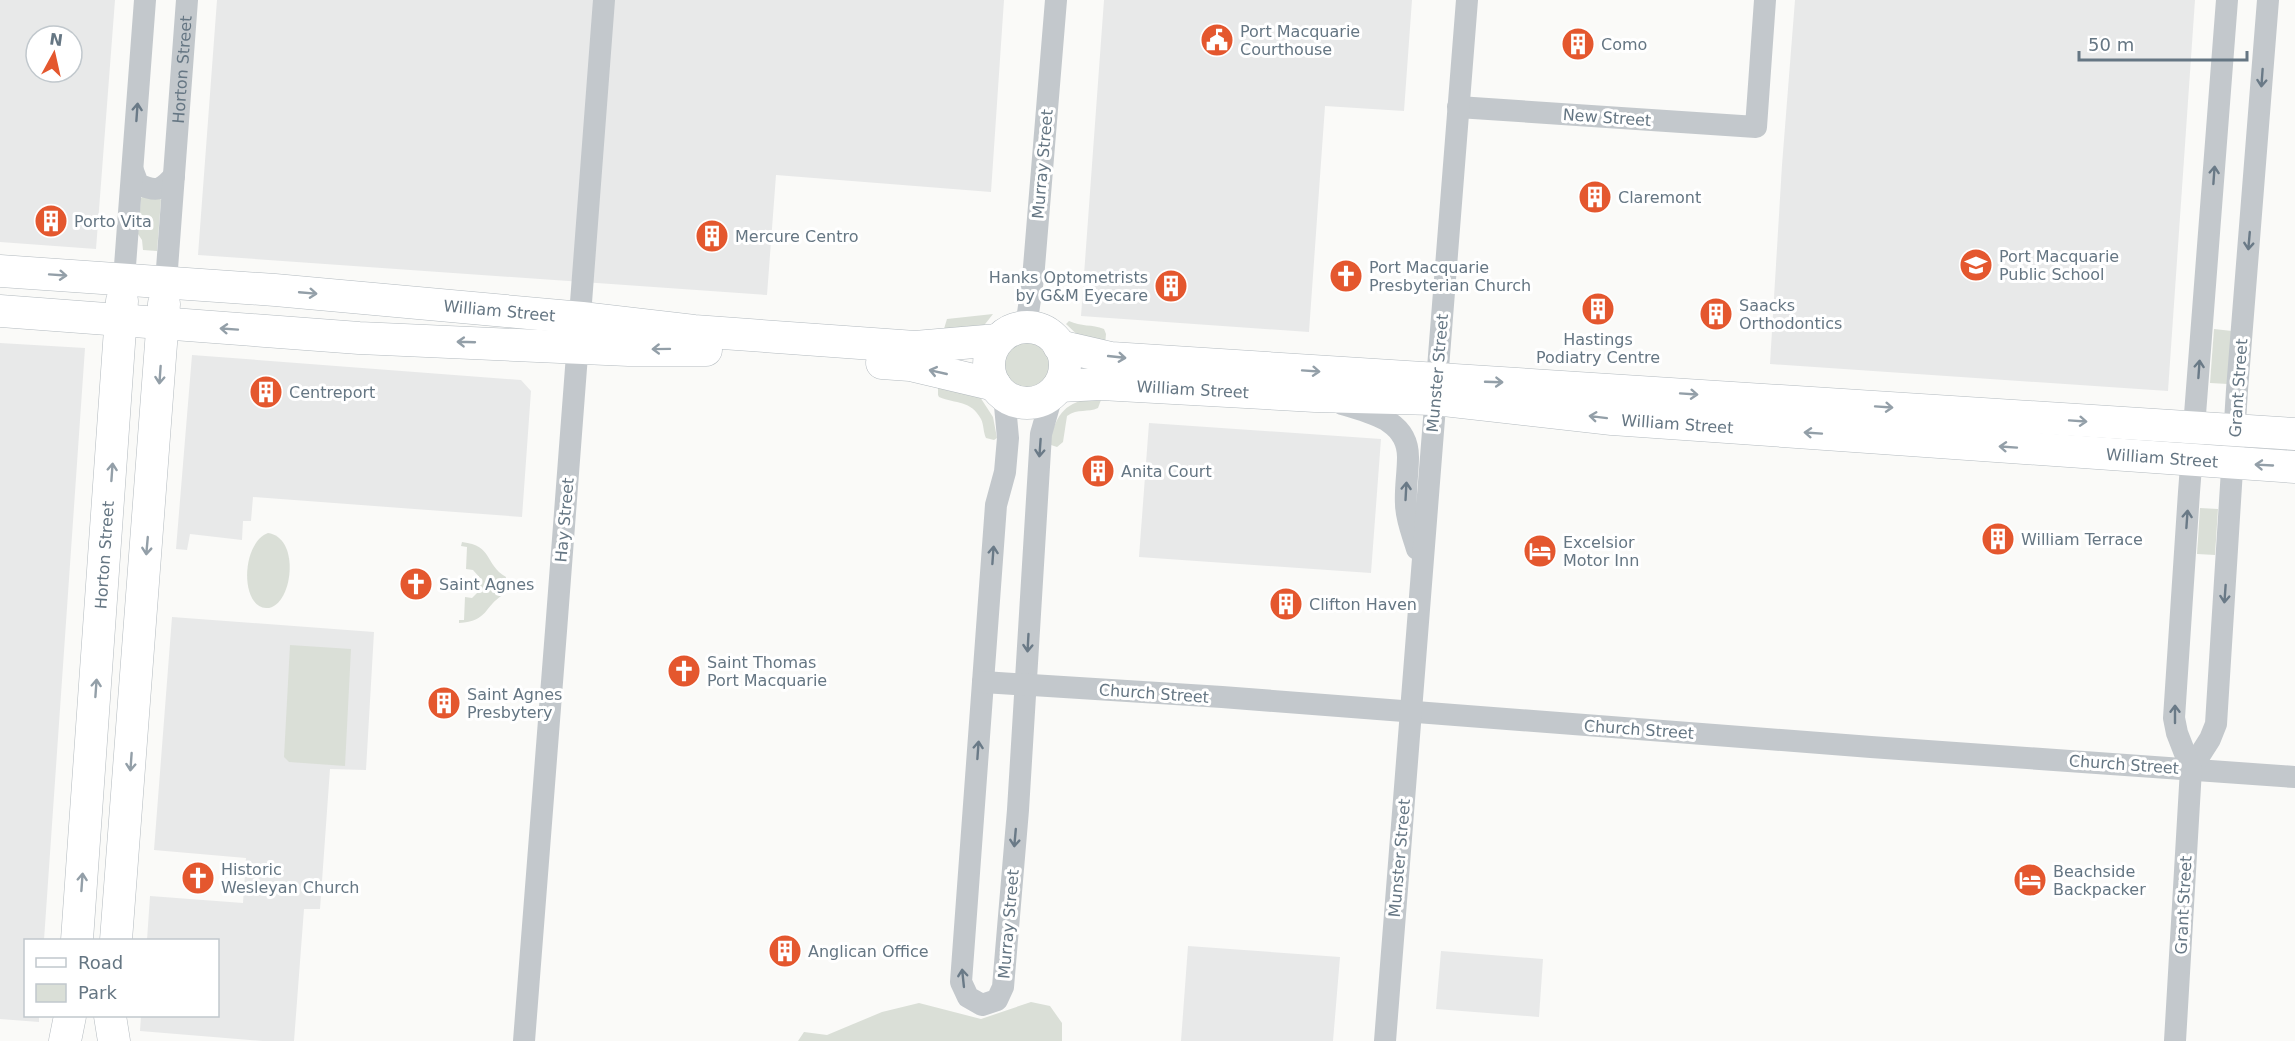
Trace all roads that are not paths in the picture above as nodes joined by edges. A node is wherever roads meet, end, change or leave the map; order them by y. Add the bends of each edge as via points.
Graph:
1 (145, 0) edge
2 (187, 0) edge
3 (604, 0) edge
4 (1056, 0) edge
5 (1467, 0) edge
6 (1765, 0) edge
7 (2228, 0) edge
8 (2268, 0) edge
9 (1458, 107) junction
10 (133, 171) junction
11 (174, 176) junction
12 (0, 271) edge
13 (124, 279) junction
14 (166, 282) junction
15 (275, 290) junction
16 (0, 312) edge
17 (121, 321) junction
18 (163, 324) junction
19 (1026, 327) junction
20 (273, 332) junction
21 (580, 332) junction
22 (998, 340) junction
23 (1059, 346) junction
24 (1056, 389) junction
25 (1435, 389) junction
26 (1000, 390) junction
27 (1315, 396) junction
28 (115, 422) junction
29 (157, 425) junction
30 (2194, 428) junction
31 (2235, 430) junction
32 (2295, 434) edge
33 (2192, 460) junction
34 (2233, 464) junction
35 (2295, 467) edge
36 (1422, 567) junction
37 (983, 682) junction
38 (1026, 685) junction
39 (1411, 711) junction
40 (2191, 769) junction
41 (2295, 777) edge
42 (77, 939) edge
43 (116, 939) edge
44 (70, 1017) edge
45 (110, 1017) edge
46 (65, 1041) edge
47 (80, 1041) edge
48 (94, 1041) edge
49 (114, 1041) edge
50 (524, 1041) edge
51 (1385, 1041) edge
52 (2175, 1041) edge

10 -> 1 street, Horton Street
2 - 11 street, Horton Street
3 - 21 street, Hay Street
4 - 19 street, Murray Street
5 - 9 street, Munster Street
6 - 9 street, New Street via 1756,127
30 -> 7 street, Grant Street
8 -> 31 street, Grant Street
9 - 25 street, Munster Street
10 - 11 street via 138,184 152,190 164,187
10 - 13 street, Horton Street
11 - 14 street, Horton Street
12 -> 13 street, William Street
13 - 14 street, William Street
13 - 17 street, Horton Street
14 - 15 street, William Street
14 - 18 street, Horton Street
15 - 20 street via 261,295 254,312
15 -> 21 street, William Street
16 - 17 street, William Street
17 - 18 street, William Street
17 - 28 street, Horton Street
20 -> 18 street, William Street
18 -> 29 street, Horton Street
19 - 22 street, William Street
19 - 23 street, William Street via 1045,332
21 -> 20 street, William Street via 359,338
21 - 22 street, William Street via 694,331 915,347
26 -> 21 street, William Street via 910,365 692,349 629,350
21 - 50 street, Hay Street
22 - 26 street via 989,362 990,375
23 - 24 street via 1064,369
23 -> 25 street, William Street via 1111,358
24 - 26 street, William Street via 1035,402 1024,402
24 - 27 street, William Street via 1101,384
24 -> 38 street, Murray Street via 1041,434
25 - 27 street, William Street
25 -> 30 street, William Street via 1527,383
33 -> 25 street, William Street via 1612,419
25 - 36 street, Munster Street
37 -> 26 street, Murray Street via 996,506 1008,438
36 -> 27 street, Munster Street via 1406,506 1405,439 1387,419
28 - 29 street via 123,413 135,409
42 -> 28 street, Horton Street
29 -> 43 street, Horton Street
30 - 31 street, William Street
30 - 33 street, Grant Street
31 - 32 street, William Street
31 - 34 street, Grant Street
33 - 34 street, William Street
40 -> 33 street, Grant Street via 2174,718
35 -> 34 street, William Street
34 -> 40 street, Grant Street via 2216,724
36 - 39 street, Munster Street
37 - 38 street, Church Street
38 -> 37 street, Murray Street via 1003,987 997,1000 982,1005 968,997 961,982
38 - 39 street, Church Street
39 - 40 street, Church Street
39 - 51 street, Munster Street
40 - 41 street, Church Street
40 - 52 street, Grant Street
44 - 46 street
45 - 49 street
47 - 48 street

